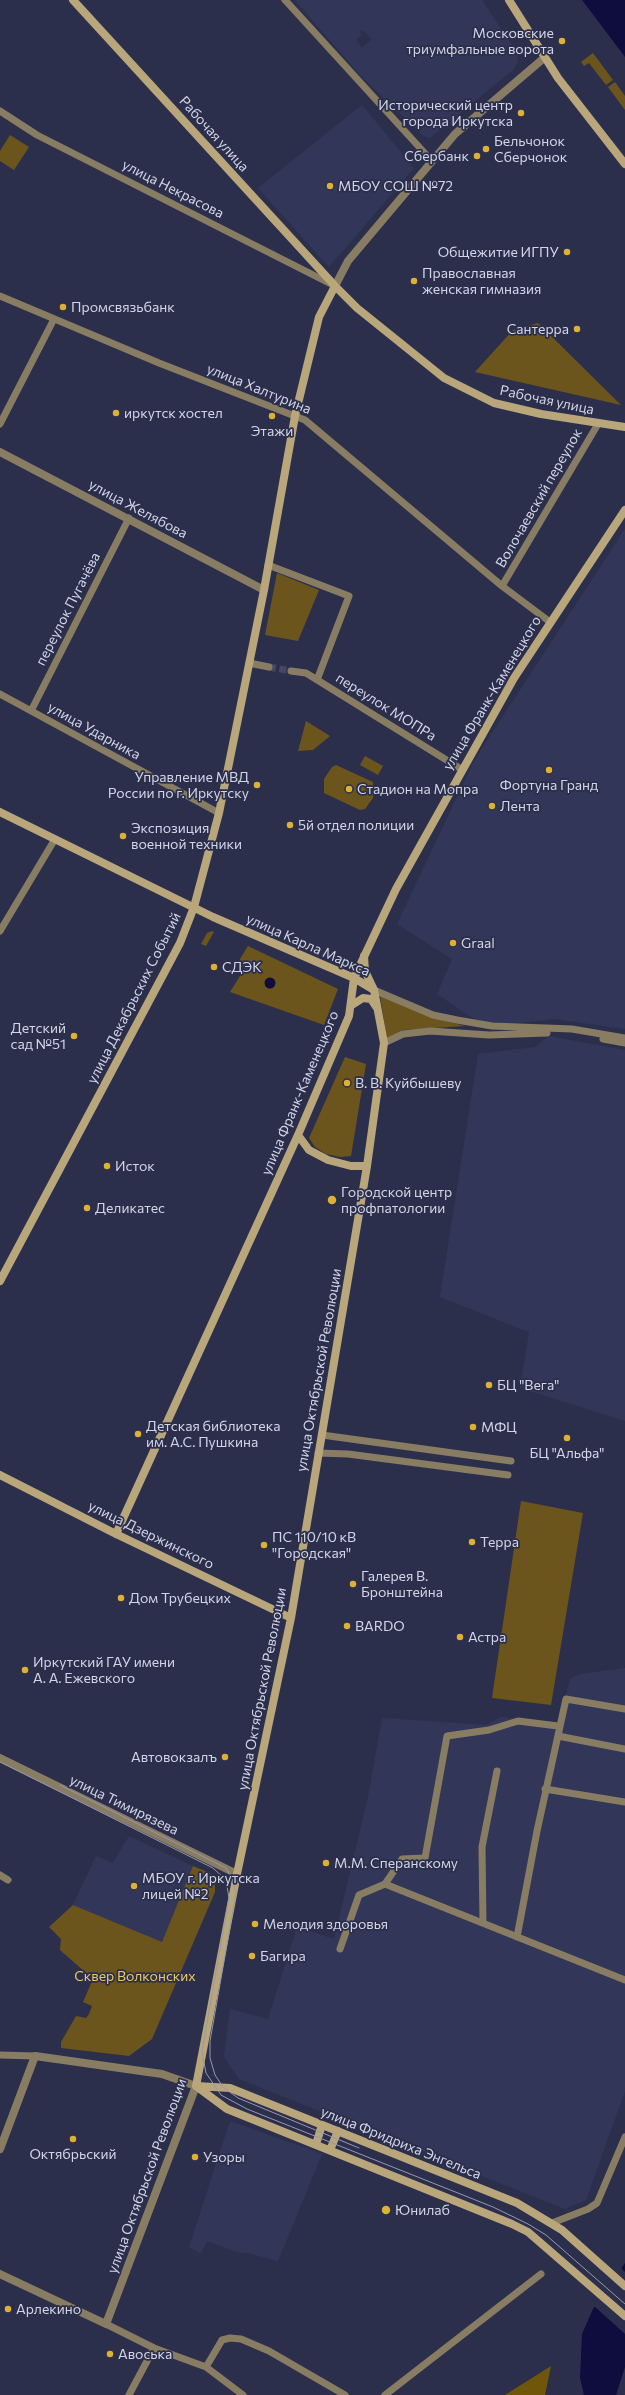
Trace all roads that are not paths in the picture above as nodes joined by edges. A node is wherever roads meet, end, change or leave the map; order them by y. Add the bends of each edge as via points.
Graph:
1 (73, 0) edge
2 (285, 0) edge
3 (509, 0) edge
4 (544, 58) junction
5 (0, 111) edge
6 (431, 160) junction
7 (625, 164) edge
8 (335, 286) junction
9 (0, 296) edge
10 (54, 319) junction
11 (295, 416) junction
12 (0, 424) edge
13 (598, 424) junction
14 (625, 427) edge
15 (0, 452) edge
16 (625, 510) edge
17 (129, 518) junction
18 (268, 565) junction
19 (502, 586) junction
20 (264, 590) junction
21 (550, 622) junction
22 (249, 664) junction
23 (269, 667) tunnel mouth
24 (291, 671) tunnel mouth
25 (317, 680) junction
26 (0, 694) edge
27 (31, 711) junction
28 (461, 770) junction
29 (0, 812) edge
30 (219, 814) junction
31 (55, 839) junction
32 (194, 907) junction
33 (0, 931) edge
34 (364, 956) junction
35 (354, 978) junction
36 (374, 990) junction
37 (352, 1005) junction
38 (378, 1008) junction
39 (625, 1038) edge
40 (625, 1043) edge
41 (384, 1044) junction
42 (298, 1135) junction
43 (367, 1166) junction
44 (0, 1281) edge
45 (322, 1434) junction
46 (318, 1453) junction
47 (511, 1461) dead end
48 (0, 1475) edge
49 (508, 1475) dead end
50 (116, 1534) junction
51 (290, 1618) junction
52 (625, 1709) edge
53 (558, 1726) dead end
54 (558, 1736) junction
55 (625, 1749) edge
56 (0, 1758) edge
57 (497, 1771) dead end
58 (545, 1789) junction
59 (625, 1802) edge
60 (237, 1874) junction
61 (0, 1875) edge
62 (8, 1880) dead end
63 (385, 1884) junction
64 (483, 1924) junction
65 (517, 1937) junction
66 (340, 1949) dead end
67 (625, 1980) edge
68 (0, 2055) edge
69 (35, 2056) junction
70 (196, 2086) junction
71 (322, 2125) junction
72 (338, 2131) junction
73 (625, 2138) edge
74 (316, 2144) junction
75 (0, 2149) edge
76 (330, 2150) junction
77 (552, 2223) junction
78 (0, 2274) edge
79 (542, 2274) dead end
80 (625, 2286) edge
81 (625, 2316) edge
82 (106, 2324) junction
83 (154, 2348) junction
84 (206, 2367) junction
85 (129, 2395) edge
86 (243, 2395) edge
87 (345, 2395) edge
88 (385, 2395) edge

1 - 8 main road, Рабочая улица
2 - 6 street
3 - 4 main road
4 - 6 street via 455,134
4 - 7 main road
5 - 8 street, улица Некрасова via 37,135
6 - 8 street via 348,261
8 - 11 main road via 320,317
8 - 13 main road, Рабочая улица via 411,353 456,386 494,403
9 - 10 street, улица Халтурина
10 - 11 street, улица Халтурина
10 - 12 street
11 - 18 main road
11 - 19 street, улица Халтурина via 315,427
13 - 14 main road, Рабочая улица
13 - 19 street, Волочаевский переулок
15 - 17 street, улица Желябова
16 - 21 main road, улица Франк-Каменецкого
17 - 20 street, улица Желябова
17 - 27 street, переулок Пугачёва
18 - 20 main road
18 - 25 street, переулок МОПРа via 349,596
19 - 21 street, улица Халтурина
20 - 22 main road, улица Декабрьских Событий
21 - 28 main road, улица Франк-Каменецкого
22 - 23 street
22 - 30 main road, улица Декабрьских Событий
24 - 25 street, переулок МОПРа via 306,673
25 - 28 street, переулок МОПРа
26 - 27 street, улица Ударника
27 - 30 street, улица Ударника
28 - 34 main road, улица Франк-Каменецкого via 396,889
29 - 31 main road, улица Карла Маркса
30 - 32 main road, улица Декабрьских Событий
31 - 32 main road, улица Карла Маркса
31 - 33 street
32 - 35 main road, улица Карла Маркса
32 - 44 main road, улица Декабрьских Событий via 180,943
34 - 35 main road, улица Франк-Каменецкого
34 - 36 main road, улица Октябрьской Революции via 365,971
35 - 36 main road, улица Карла Маркса
35 - 37 main road, улица Франк-Каменецкого
36 - 38 main road, улица Октябрьской Революции
36 - 39 street, улица Карла Маркса via 424,1011 457,1020 492,1026 572,1029
37 - 38 main road via 363,998 371,999
37 - 42 main road, улица Франк-Каменецкого
38 - 41 main road, улица Октябрьской Революции
40 - 41 street via 561,1033 522,1032 489,1035 430,1032 403,1034
41 - 43 main road, улица Октябрьской Революции
42 - 43 main road via 309,1150 328,1160 351,1166
42 - 50 main road, улица Франк-Каменецкого
43 - 45 main road, улица Октябрьской Революции
45 - 46 main road, улица Октябрьской Революции
45 - 47 street
46 - 49 street via 348,1454
46 - 51 main road, улица Октябрьской Революции
48 - 50 main road, улица Дзержинского
50 - 51 main road, улица Дзержинского
51 - 60 main road, улица Октябрьской Революции
52 - 54 street via 566,1699
53 - 63 street via 518,1721 489,1730 447,1736 425,1858 402,1859
54 - 55 street
54 - 58 street
56 - 60 street, улица Тимирязева
57 - 64 street via 482,1847
58 - 59 street
58 - 65 street
60 - 70 main road, улица Октябрьской Революции
61 - 62 street
63 - 64 street
63 - 66 street via 359,1895
64 - 65 street
65 - 67 street
68 - 69 street, улица Фридриха Энгельса
69 - 70 street, улица Фридриха Энгельса via 162,2074
69 - 75 street
70 - 71 main road, улица Фридриха Энгельса via 230,2088
70 - 74 main road, улица Фридриха Энгельса via 227,2108
70 - 82 street, улица Октябрьской Революции
71 - 72 main road, улица Фридриха Энгельса
71 - 74 main road
72 - 76 main road
72 - 77 main road, улица Фридриха Энгельса via 516,2203
73 - 77 street via 597,2203
74 - 76 main road, улица Фридриха Энгельса
76 - 81 main road, улица Фридриха Энгельса via 528,2232
77 - 80 main road, улица Фридриха Энгельса
78 - 82 street
79 - 88 street
82 - 83 street
83 - 84 street
83 - 85 street
84 - 86 street
84 - 87 street via 222,2340 241,2339 269,2351

